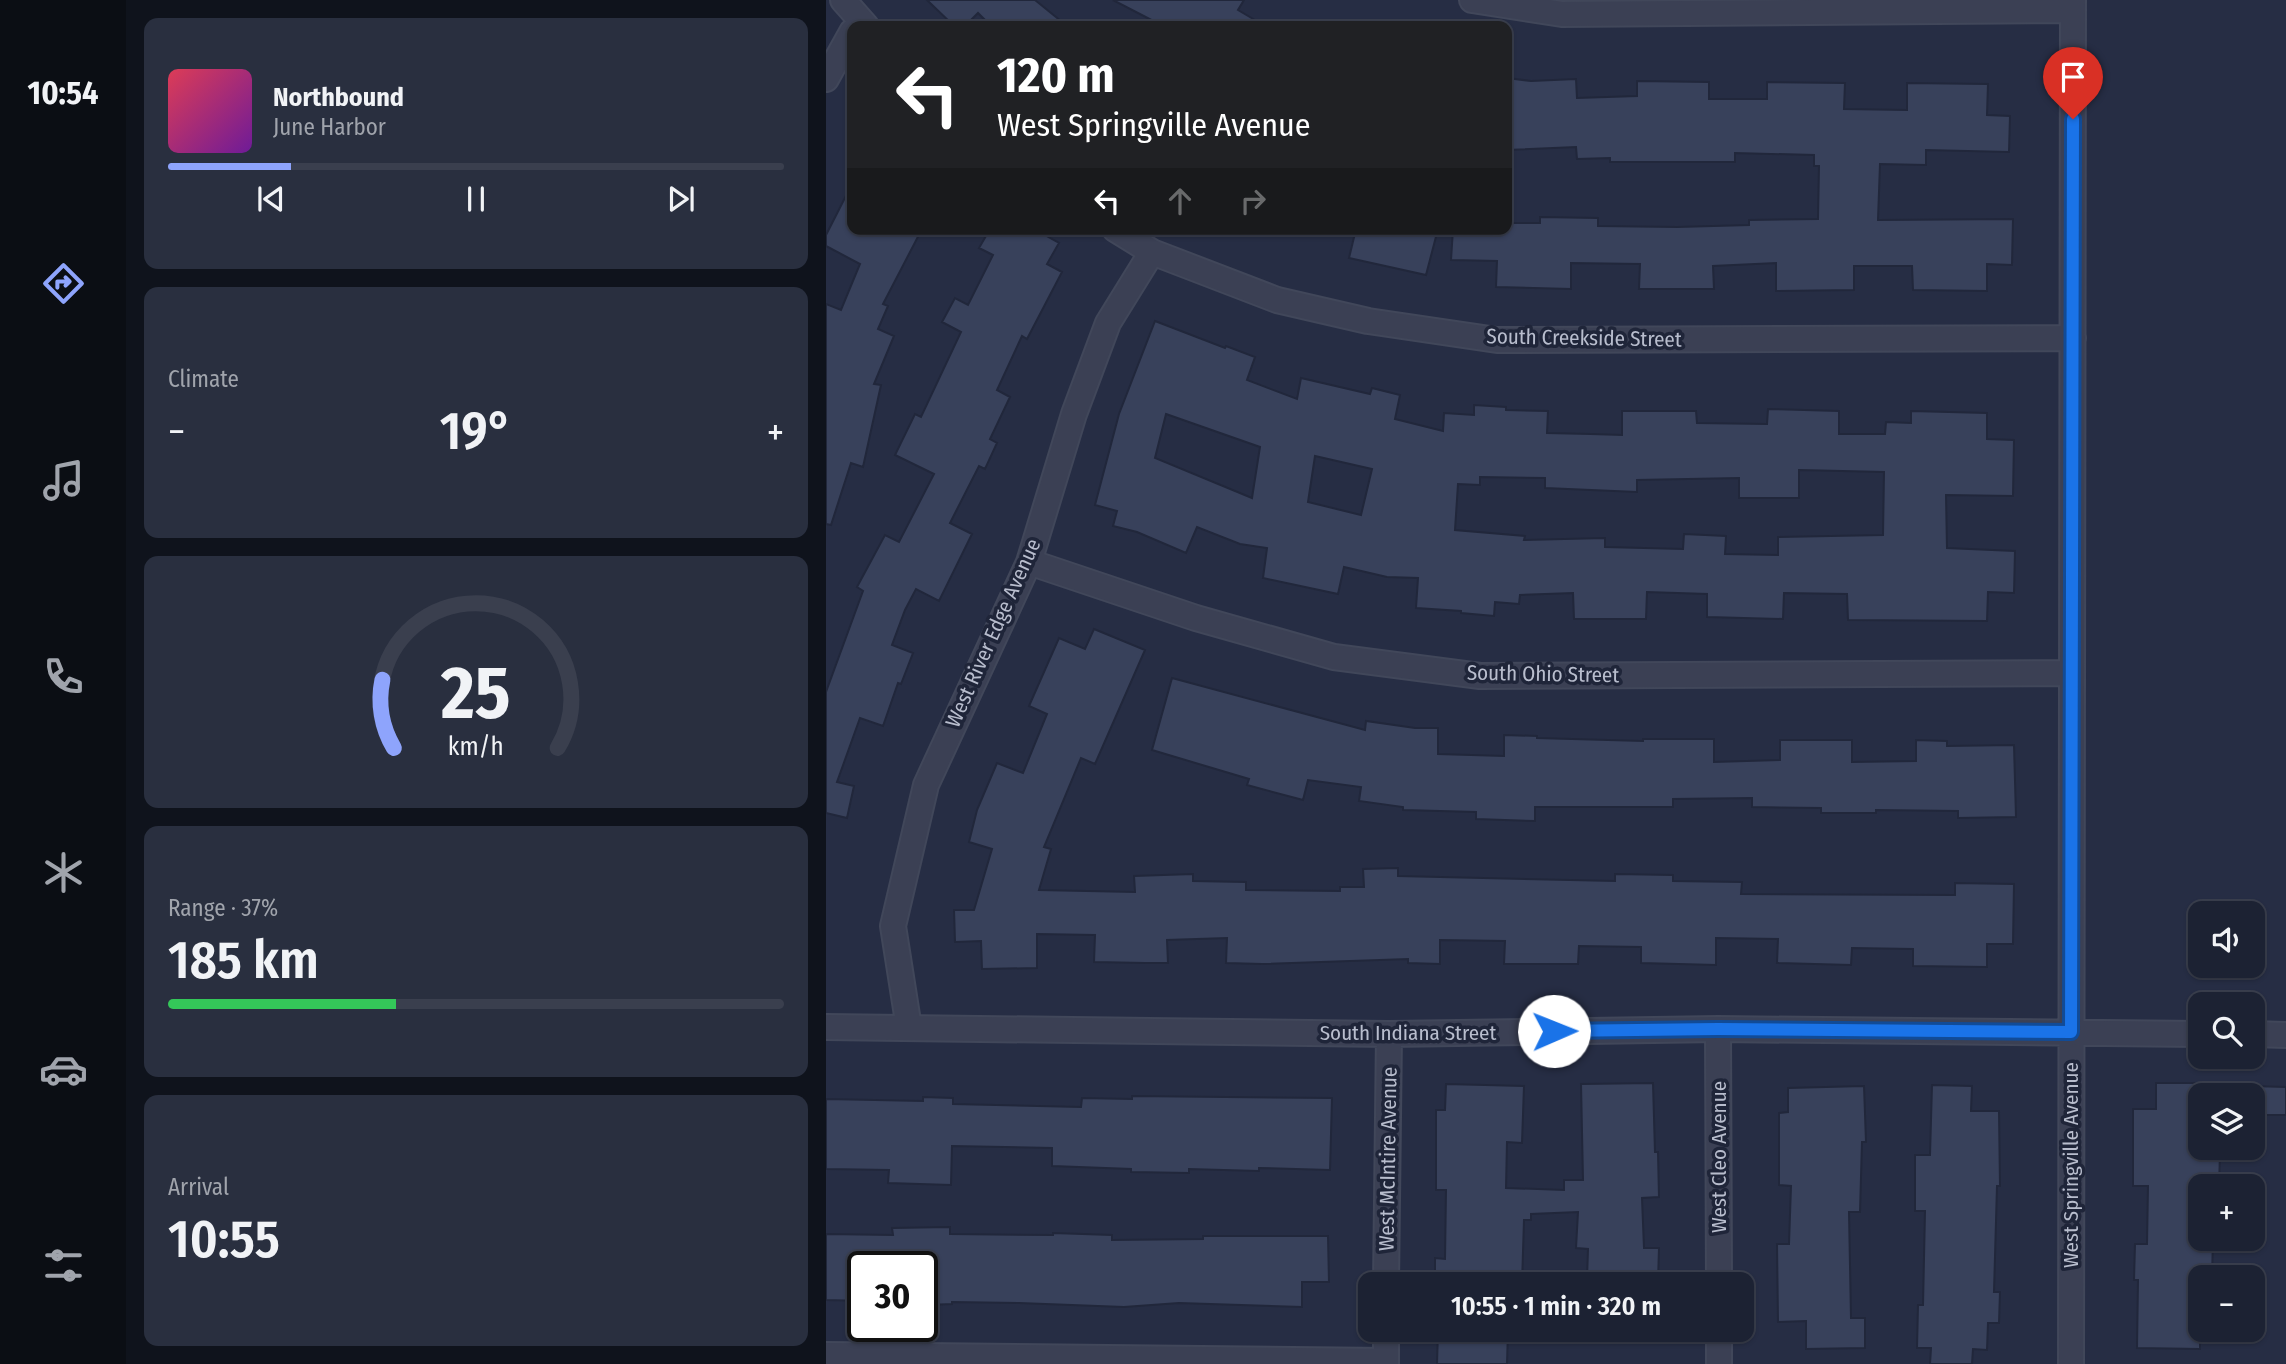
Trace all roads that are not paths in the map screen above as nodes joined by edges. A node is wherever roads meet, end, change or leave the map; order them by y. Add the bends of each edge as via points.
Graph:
1 (843, 0) edge
2 (1472, 0) edge
3 (2073, 5) edge
4 (855, 21) edge
5 (847, 44) edge
6 (826, 79) edge
7 (1125, 235) edge
8 (1152, 252) junction
9 (2073, 338) junction
10 (1029, 562) junction
11 (2072, 673) junction
12 (826, 1027) edge
13 (909, 1028) junction
14 (1718, 1029) junction
15 (2071, 1032) junction
16 (1389, 1034) junction
17 (2188, 1034) edge
18 (2265, 1034) edge
19 (2286, 1035) edge
20 (1387, 1272) edge
21 (1719, 1272) edge
22 (1386, 1342) edge
23 (1719, 1342) edge
24 (826, 1354) edge
25 (1033, 1360) edge
26 (1386, 1362) edge
27 (1719, 1364) edge
28 (2071, 1364) edge

1 - 4 street
2 - 3 street via 1562,15
3 - 9 street, West Springville Avenue
5 - 6 street
7 - 8 street, South Creekside Street
8 - 9 street, South Creekside Street via 1277,300 1368,321 1497,340
8 - 10 street, West River Edge Avenue via 1108,323 1074,414
9 - 11 street, West Springville Avenue
10 - 11 street, South Ohio Street via 1196,618 1334,657 1480,676
10 - 13 street, West River Edge Avenue via 926,785 893,926
11 - 15 street, West Springville Avenue
12 - 13 street, South Indiana Street
13 - 16 street, South Indiana Street
14 - 15 street, South Indiana Street
14 - 16 street, South Indiana Street
14 - 21 street, West Cleo Avenue
15 - 17 street, South Indiana Street
15 - 28 street, West Springville Avenue
16 - 20 street, West McIntire Avenue
18 - 19 street
22 - 26 street
23 - 27 street
24 - 25 street
25 - 26 street

